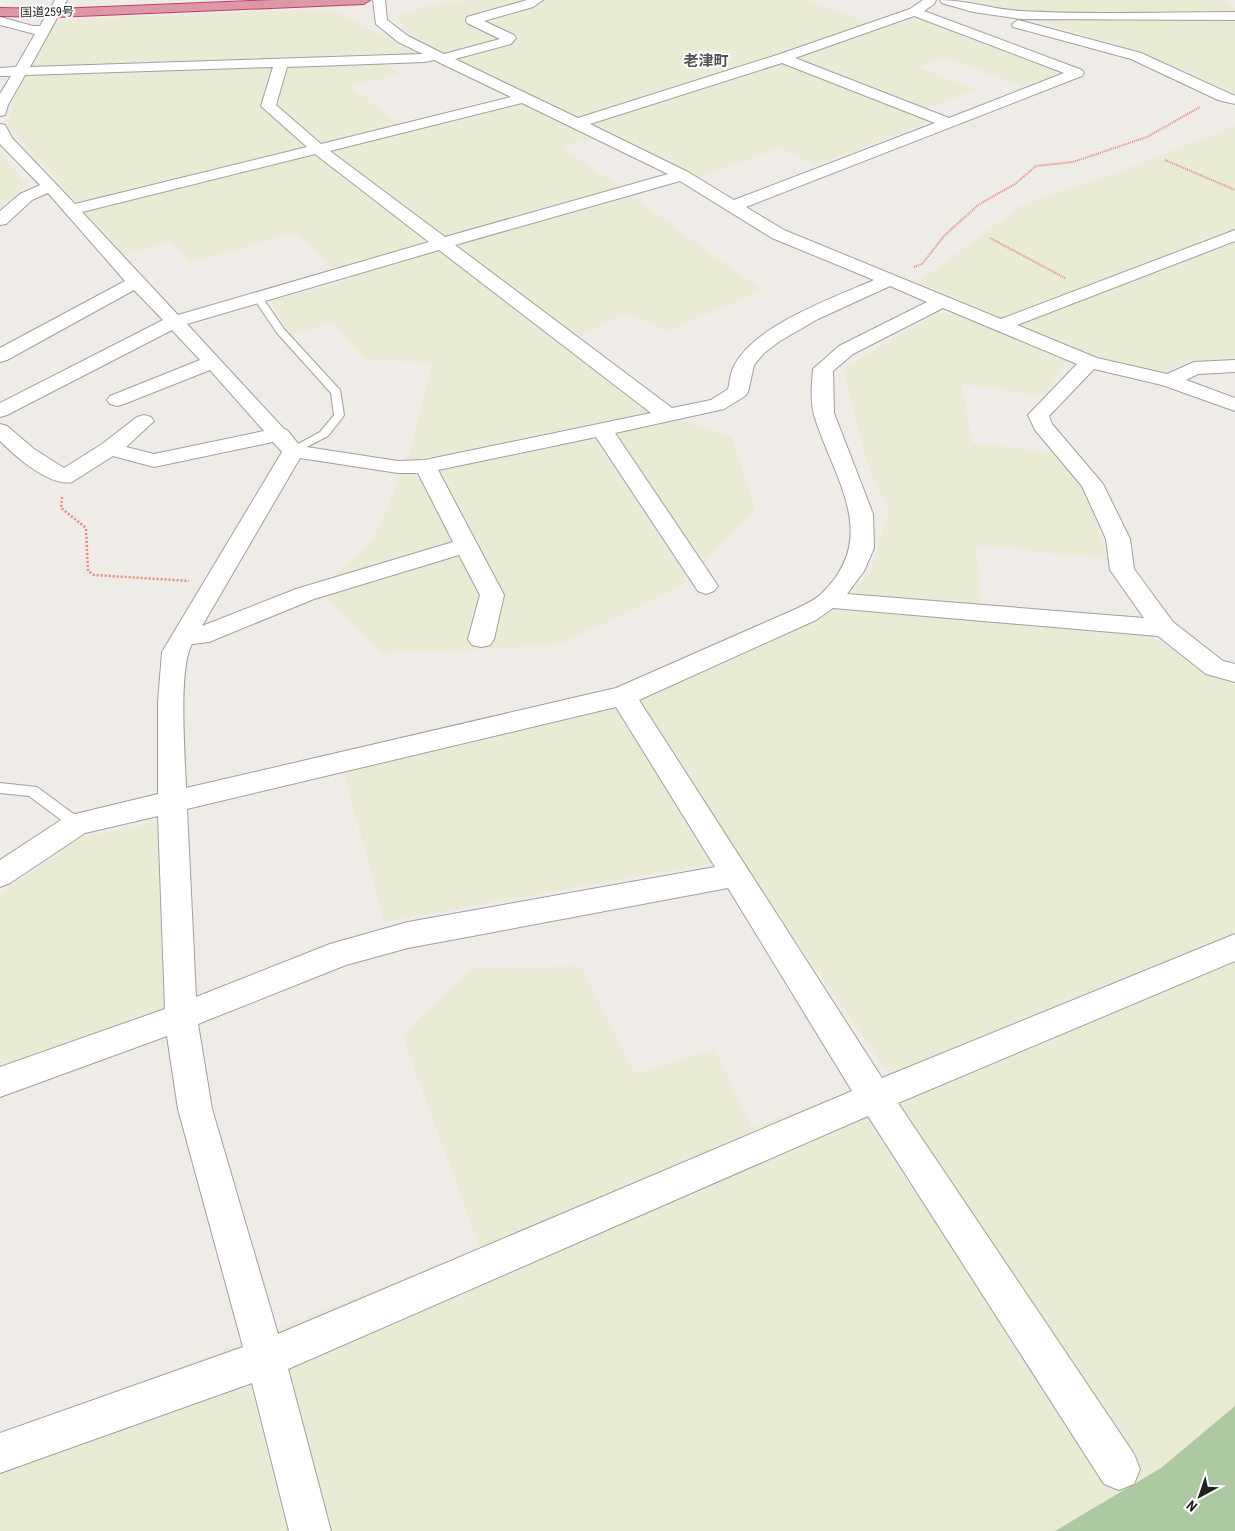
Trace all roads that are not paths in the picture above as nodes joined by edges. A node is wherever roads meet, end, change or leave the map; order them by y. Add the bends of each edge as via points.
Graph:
1 (166, 0) edge
2 (364, 0) edge
3 (379, 0) edge
4 (537, 0) edge
5 (931, 0) edge
6 (946, 0) edge
7 (0, 5) edge
8 (58, 6) edge
9 (973, 8) junction
10 (0, 12) edge
11 (914, 12) junction
12 (1235, 16) edge
13 (0, 21) edge
14 (43, 30) junction
15 (439, 57) junction
16 (782, 58) junction
17 (282, 62) junction
18 (21, 71) junction
19 (0, 72) edge
20 (524, 98) junction
21 (1235, 100) edge
22 (0, 112) edge
23 (949, 123) junction
24 (575, 124) junction
25 (2, 136) edge
26 (319, 150) junction
27 (682, 175) junction
28 (50, 186) junction
29 (734, 206) junction
30 (70, 210) junction
31 (0, 220) edge
32 (1235, 235) edge
33 (443, 244) junction
34 (889, 280) junction
35 (136, 282) junction
36 (257, 296) junction
37 (943, 301) junction
38 (174, 322) junction
39 (1001, 325) junction
40 (0, 356) edge
41 (213, 362) junction
42 (1090, 362) junction
43 (1235, 366) edge
44 (1169, 381) junction
45 (117, 400) dead end
46 (1235, 405) edge
47 (0, 411) edge
48 (666, 414) junction
49 (144, 421) dead end
50 (601, 428) junction
51 (0, 430) edge
52 (286, 442) junction
53 (110, 449) junction
54 (425, 466) junction
55 (466, 545) junction
56 (706, 586) dead end
57 (828, 600) junction
58 (1164, 628) junction
59 (185, 635) junction
60 (481, 639) dead end
61 (1235, 672) edge
62 (623, 696) junction
63 (0, 788) edge
64 (172, 800) junction
65 (76, 824) junction
66 (736, 875) junction
67 (0, 876) edge
68 (1235, 948) edge
69 (181, 1017) junction
70 (0, 1082) edge
71 (875, 1097) junction
72 (266, 1359) junction
73 (0, 1453) edge
74 (1118, 1469) dead end
75 (310, 1531) edge

1 - 8 highway, 国道259号
2 - 8 highway, 国道259号
3 - 15 street via 381,21 385,25
4 - 15 street via 472,20 509,38 506,41
5 - 11 street
6 - 9 street
7 - 8 highway, 国道259号
8 - 10 highway, 国道259号
8 - 14 street
9 - 12 street via 1021,15
9 - 21 street via 1163,66 1226,99
11 - 16 street
11 - 23 street via 1077,74
13 - 14 street
14 - 18 street
15 - 17 street
15 - 20 street
16 - 23 street
16 - 24 street
17 - 18 street
17 - 26 street via 268,106
18 - 19 street
18 - 22 street
20 - 24 street
20 - 26 street
23 - 29 street
24 - 27 street
25 - 28 street
26 - 30 street
26 - 33 street
27 - 29 street
27 - 33 street
28 - 30 street
28 - 31 street via 26,197
29 - 34 street via 778,234
30 - 35 street
32 - 39 street
33 - 36 street
33 - 48 street
34 - 37 street
34 - 48 street via 783,330 744,364 738,392 717,405
35 - 38 street
35 - 40 street
36 - 38 street
36 - 52 lane via 280,331 336,392 339,415 324,434
37 - 39 street
37 - 57 street via 846,350 823,370 824,413 862,514 862,548 852,570
38 - 41 street
38 - 47 street
39 - 42 street
41 - 45 street
41 - 52 street
42 - 44 street
42 - 58 street via 1038,415 1042,426 1092,484 1118,539 1122,570
43 - 44 street via 1194,368
44 - 46 street
48 - 50 street
49 - 53 street
50 - 54 street
50 - 56 street
51 - 53 street via 26,454 64,476
52 - 53 street via 154,461
52 - 54 street via 398,467
52 - 59 street via 270,493
54 - 55 street
55 - 59 street via 306,594 200,636
55 - 60 street via 492,596
57 - 58 street
57 - 62 street via 807,614
58 - 61 street via 1215,668
59 - 64 street via 175,652 171,702
62 - 64 street
62 - 66 street
63 - 65 lane via 32,791
64 - 65 street
64 - 69 street
65 - 67 street
66 - 69 street via 408,935 341,953
66 - 71 street
68 - 71 street
69 - 70 street
69 - 72 street via 195,1110
71 - 72 street
71 - 74 street
72 - 73 street
72 - 75 street

